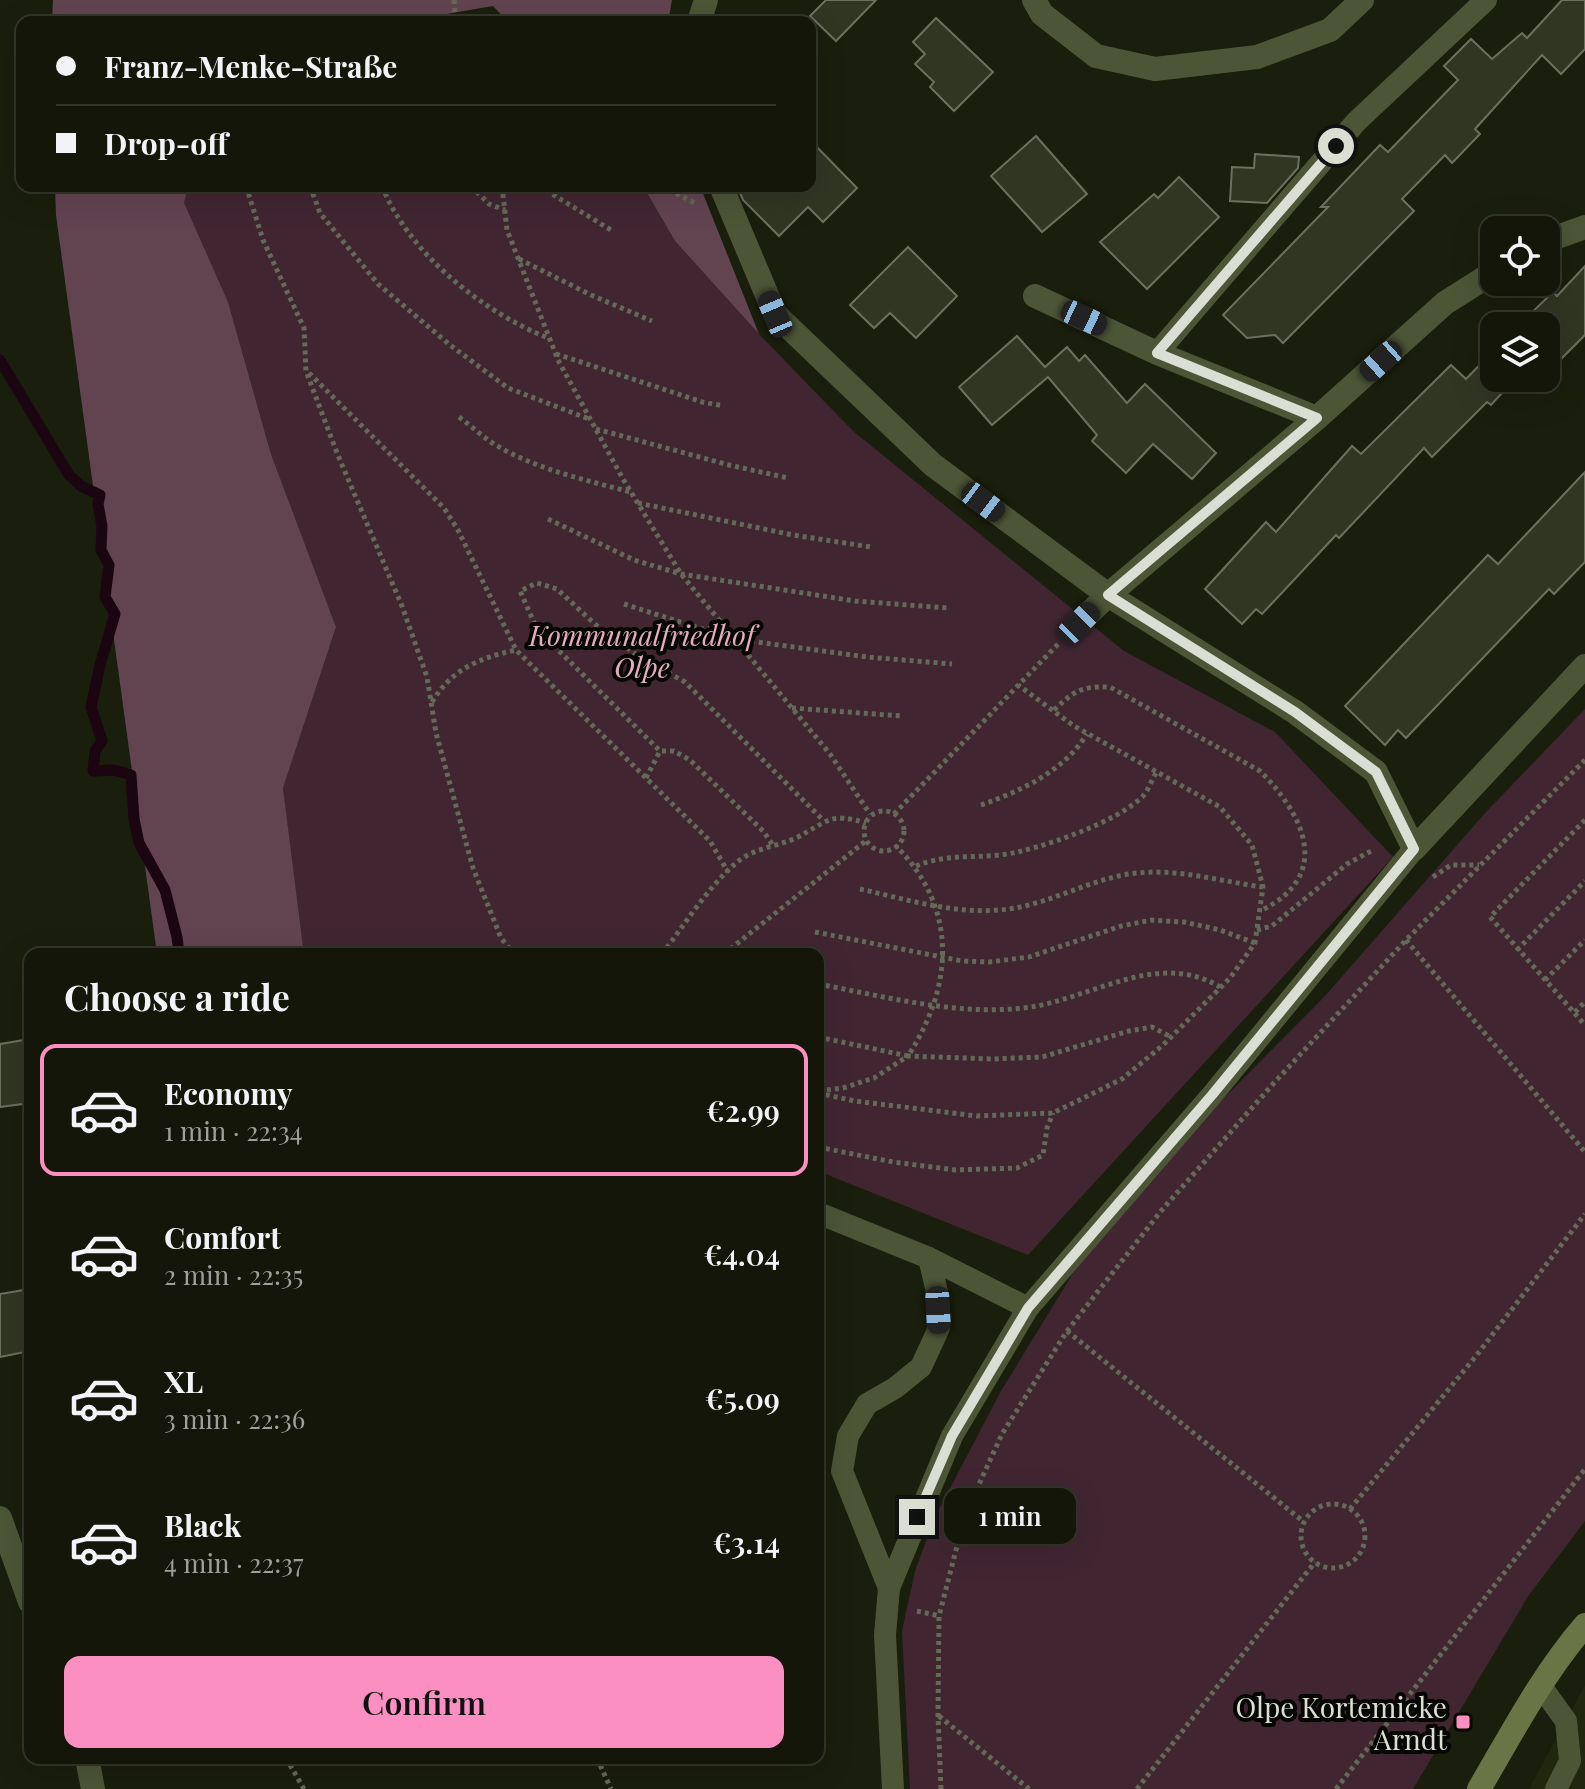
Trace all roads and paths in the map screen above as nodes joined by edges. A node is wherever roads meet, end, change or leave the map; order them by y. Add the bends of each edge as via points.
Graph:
1 (1034, 0) edge
2 (1362, 0) edge
3 (1486, 0) edge
4 (248, 192) edge
5 (312, 192) edge
6 (384, 192) edge
7 (477, 192) edge
8 (503, 192) edge
9 (549, 192) edge
10 (724, 192) edge
11 (505, 210) junction
12 (1585, 227) edge
13 (611, 230) dead end
14 (1560, 236) edge
15 (518, 258) junction
16 (1480, 281) edge
17 (1035, 296) dead end
18 (652, 321) dead end
19 (549, 339) junction
20 (555, 353) junction
21 (1157, 353) junction
22 (306, 371) junction
23 (724, 406) dead end
24 (459, 417) dead end
25 (1317, 418) junction
26 (590, 419) junction
27 (595, 429) junction
28 (788, 478) dead end
29 (631, 492) junction
30 (637, 502) junction
31 (548, 519) dead end
32 (871, 547) dead end
33 (681, 574) junction
34 (1108, 595) junction
35 (624, 604) dead end
36 (948, 608) dead end
37 (1079, 623) joint
38 (726, 628) junction
39 (734, 639) junction
40 (516, 650) junction
41 (952, 664) dead end
42 (1585, 666) edge
43 (1018, 685) junction
44 (431, 703) junction
45 (791, 708) junction
46 (1054, 710) junction
47 (902, 716) dead end
48 (1087, 734) junction
49 (660, 751) junction
50 (1585, 760) edge
51 (1156, 773) junction
52 (646, 778) junction
53 (981, 805) dead end
54 (870, 814) junction
55 (894, 814) junction
56 (1585, 820) edge
57 (824, 821) junction
58 (866, 823) junction
59 (867, 840) junction
60 (1410, 841) junction
61 (772, 844) junction
62 (896, 846) junction
63 (916, 866) junction
64 (728, 872) junction
65 (1585, 881) edge
66 (1263, 887) junction
67 (860, 889) dead end
68 (936, 905) junction
69 (1260, 911) junction
70 (1257, 930) junction
71 (815, 932) dead end
72 (1406, 940) junction
73 (1585, 940) edge
74 (1255, 943) junction
75 (509, 948) edge
76 (667, 948) edge
77 (732, 948) edge
78 (1517, 950) junction
79 (942, 956) junction
80 (1545, 980) junction
81 (824, 985) edge
82 (1220, 987) junction
83 (1585, 1002) edge
84 (935, 1005) junction
85 (1575, 1012) junction
86 (1585, 1025) edge
87 (1171, 1037) junction
88 (824, 1038) edge
89 (908, 1056) junction
90 (824, 1091) edge
91 (824, 1093) edge
92 (1053, 1113) junction
93 (824, 1148) edge
94 (1585, 1152) edge
95 (1585, 1214) edge
96 (824, 1215) edge
97 (929, 1258) junction
98 (1028, 1308) junction
99 (1067, 1331) junction
100 (1585, 1469) edge
101 (1350, 1509) junction
102 (0, 1518) edge
103 (1304, 1522) junction
104 (1315, 1562) junction
105 (24, 1585) edge
106 (889, 1588) junction
107 (1585, 1625) edge
108 (1540, 1685) junction
109 (938, 1715) junction
110 (88, 1764) edge
111 (289, 1764) edge
112 (600, 1764) edge
113 (93, 1789) edge
114 (304, 1789) edge
115 (611, 1789) edge
116 (893, 1789) edge
117 (941, 1789) edge
118 (1029, 1789) edge
119 (1137, 1789) edge
120 (1336, 1789) edge
121 (1479, 1789) edge
122 (1556, 1789) edge

1 - 2 street via 1042,14 1096,56 1155,69 1257,57 1330,30
3 - 21 lane via 1356,122
4 - 22 path via 263,240 304,328
5 - 26 path via 320,213 370,275 450,345 508,388
6 - 19 path via 420,248 460,285 515,325
7 - 11 path
8 - 11 path
9 - 13 path
10 - 34 street via 775,314 933,465
11 - 15 path
12 - 14 street
15 - 18 path
15 - 19 path
16 - 25 street via 1445,303
17 - 21 street
19 - 20 path
20 - 23 path
20 - 26 path
21 - 25 street
22 - 40 path via 444,508
22 - 44 path via 402,606
24 - 29 path via 521,458
25 - 34 street
26 - 27 path
27 - 28 path
27 - 29 path
29 - 30 path
30 - 32 path
30 - 33 path
31 - 33 path via 634,560
33 - 36 path via 855,601
33 - 38 path
34 - 37 street
34 - 60 street via 1295,712 1376,772
35 - 38 path via 702,629
37 - 43 path
38 - 39 path
39 - 41 path
39 - 45 path
40 - 44 path via 483,657 460,671
40 - 52 path
42 - 60 street
43 - 46 path
43 - 55 path
44 - 75 path via 473,868
45 - 47 path
45 - 54 path
46 - 48 path
46 - 69 path via 1086,686 1110,687 1260,771 1297,819 1307,845 1305,869 1291,889
48 - 51 path
48 - 53 path via 1062,763 1033,783
49 - 52 path
49 - 57 path via 537,629 520,591 537,583 557,589 638,656 685,682
49 - 61 path via 674,751 690,760
50 - 72 path
51 - 63 path via 1144,795 1076,833 1001,855 944,857
51 - 66 path via 1220,807 1252,845
52 - 64 path via 710,841
54 - 55 path
54 - 58 path
55 - 62 path via 903,821 904,839
56 - 78 path via 1490,917
57 - 58 path via 846,817
57 - 61 path
58 - 59 path via 862,831
59 - 62 path via 871,848 889,852
59 - 77 path
60 - 70 path via 1347,864 1290,913
60 - 98 lane via 1212,1095
61 - 64 path via 743,857
62 - 63 path
63 - 68 path
64 - 76 path
65 - 78 path
66 - 68 path via 1206,876 1143,873 999,910
66 - 69 path
67 - 68 path
68 - 79 path
69 - 70 path
70 - 74 path
71 - 79 path
72 - 94 path
72 - 99 path via 1161,1211
73 - 80 path
74 - 79 path via 1184,922 1152,920 1029,957 989,962
74 - 82 path
78 - 80 path
79 - 84 path
80 - 85 path
81 - 84 path
82 - 84 path via 1204,977 1173,972 1138,976 1031,1007 959,1011
82 - 87 path
83 - 85 path
84 - 89 path
85 - 86 path
87 - 89 path via 1152,1027 1042,1057
87 - 92 path via 1122,1079
88 - 89 path
89 - 90 path via 874,1078
91 - 92 path via 977,1116
92 - 93 path via 1043,1155 1017,1168 955,1170
95 - 101 path
96 - 97 lane
97 - 98 lane
97 - 106 lane via 939,1328 921,1367 867,1404 848,1436 842,1471
98 - 106 lane via 952,1436
99 - 103 path
99 - 109 path via 1002,1434 965,1515 939,1616
100 - 120 path
101 - 103 path via 1324,1505
101 - 104 path via 1363,1524 1361,1551 1344,1566
102 - 105 street
103 - 104 path via 1301,1541
104 - 119 path
106 - 116 lane via 885,1635
107 - 108 street
108 - 121 street
108 - 122 lane via 1566,1721 1570,1761
109 - 117 path
109 - 118 path
110 - 113 street
111 - 114 path
112 - 115 path

